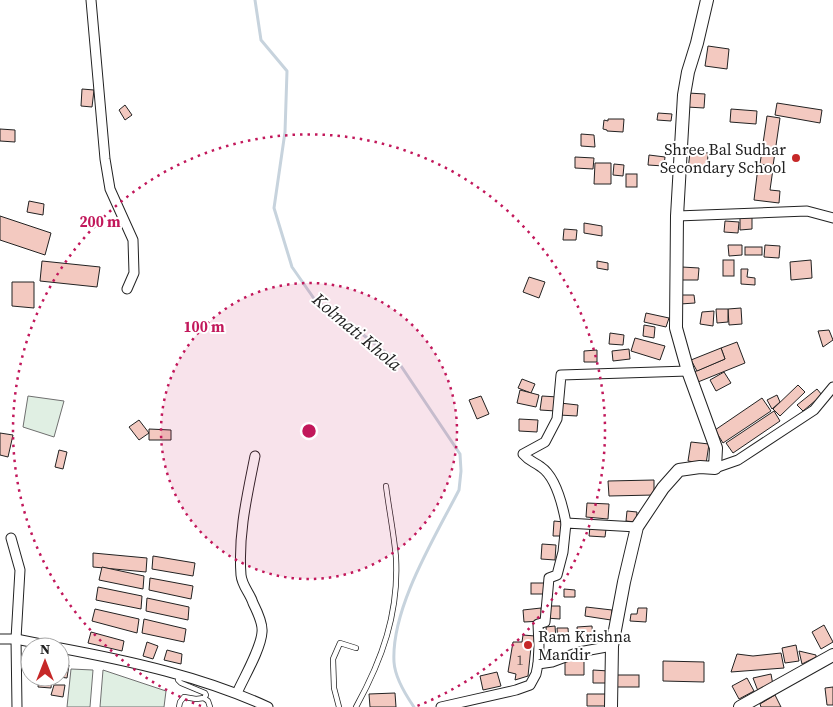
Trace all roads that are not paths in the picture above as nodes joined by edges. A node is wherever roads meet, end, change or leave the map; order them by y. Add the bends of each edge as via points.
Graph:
1 (91, 0) edge
2 (707, 0) edge
3 (677, 216) junction
4 (833, 218) edge
5 (126, 289) dead end
6 (688, 371) junction
7 (833, 387) edge
8 (255, 456) dead end
9 (715, 468) junction
10 (386, 486) dead end
11 (566, 524) junction
12 (637, 527) junction
13 (11, 538) dead end
14 (0, 639) edge
15 (16, 639) junction
16 (20, 640) edge
17 (612, 646) junction
18 (356, 648) dead end
19 (70, 650) edge
20 (833, 655) edge
21 (538, 664) junction
22 (179, 676) junction
23 (237, 693) junction
24 (204, 698) junction
25 (17, 707) edge
26 (179, 707) edge
27 (210, 707) edge
28 (268, 707) edge
29 (339, 707) edge
30 (356, 707) edge
31 (441, 707) edge
32 (611, 707) edge
33 (740, 707) edge

1 - 5 street via 110,189 133,240 134,273
2 - 3 street via 684,95
3 - 4 street via 806,211
3 - 6 street via 676,328
6 - 9 street via 716,448
6 - 11 street via 561,375 557,419 545,442 523,454 529,462 542,467 555,484
7 - 9 street via 814,410 738,460
8 - 23 street via 243,512 242,576 262,630 260,642
9 - 12 street via 680,470 663,488
10 - 30 lane via 396,557 396,588 383,652
11 - 12 street
11 - 21 street via 559,569 557,575 549,578 544,622 538,624
12 - 17 street
13 - 15 street via 20,570
14 - 15 street
15 - 16 street
15 - 25 street
17 - 21 street
17 - 32 street
18 - 29 lane via 340,643 334,659 334,688
19 - 22 street
20 - 33 street
21 - 31 street via 530,685
22 - 23 street
22 - 24 lane via 181,683 205,692
23 - 28 street
24 - 26 lane via 184,697
24 - 27 lane

